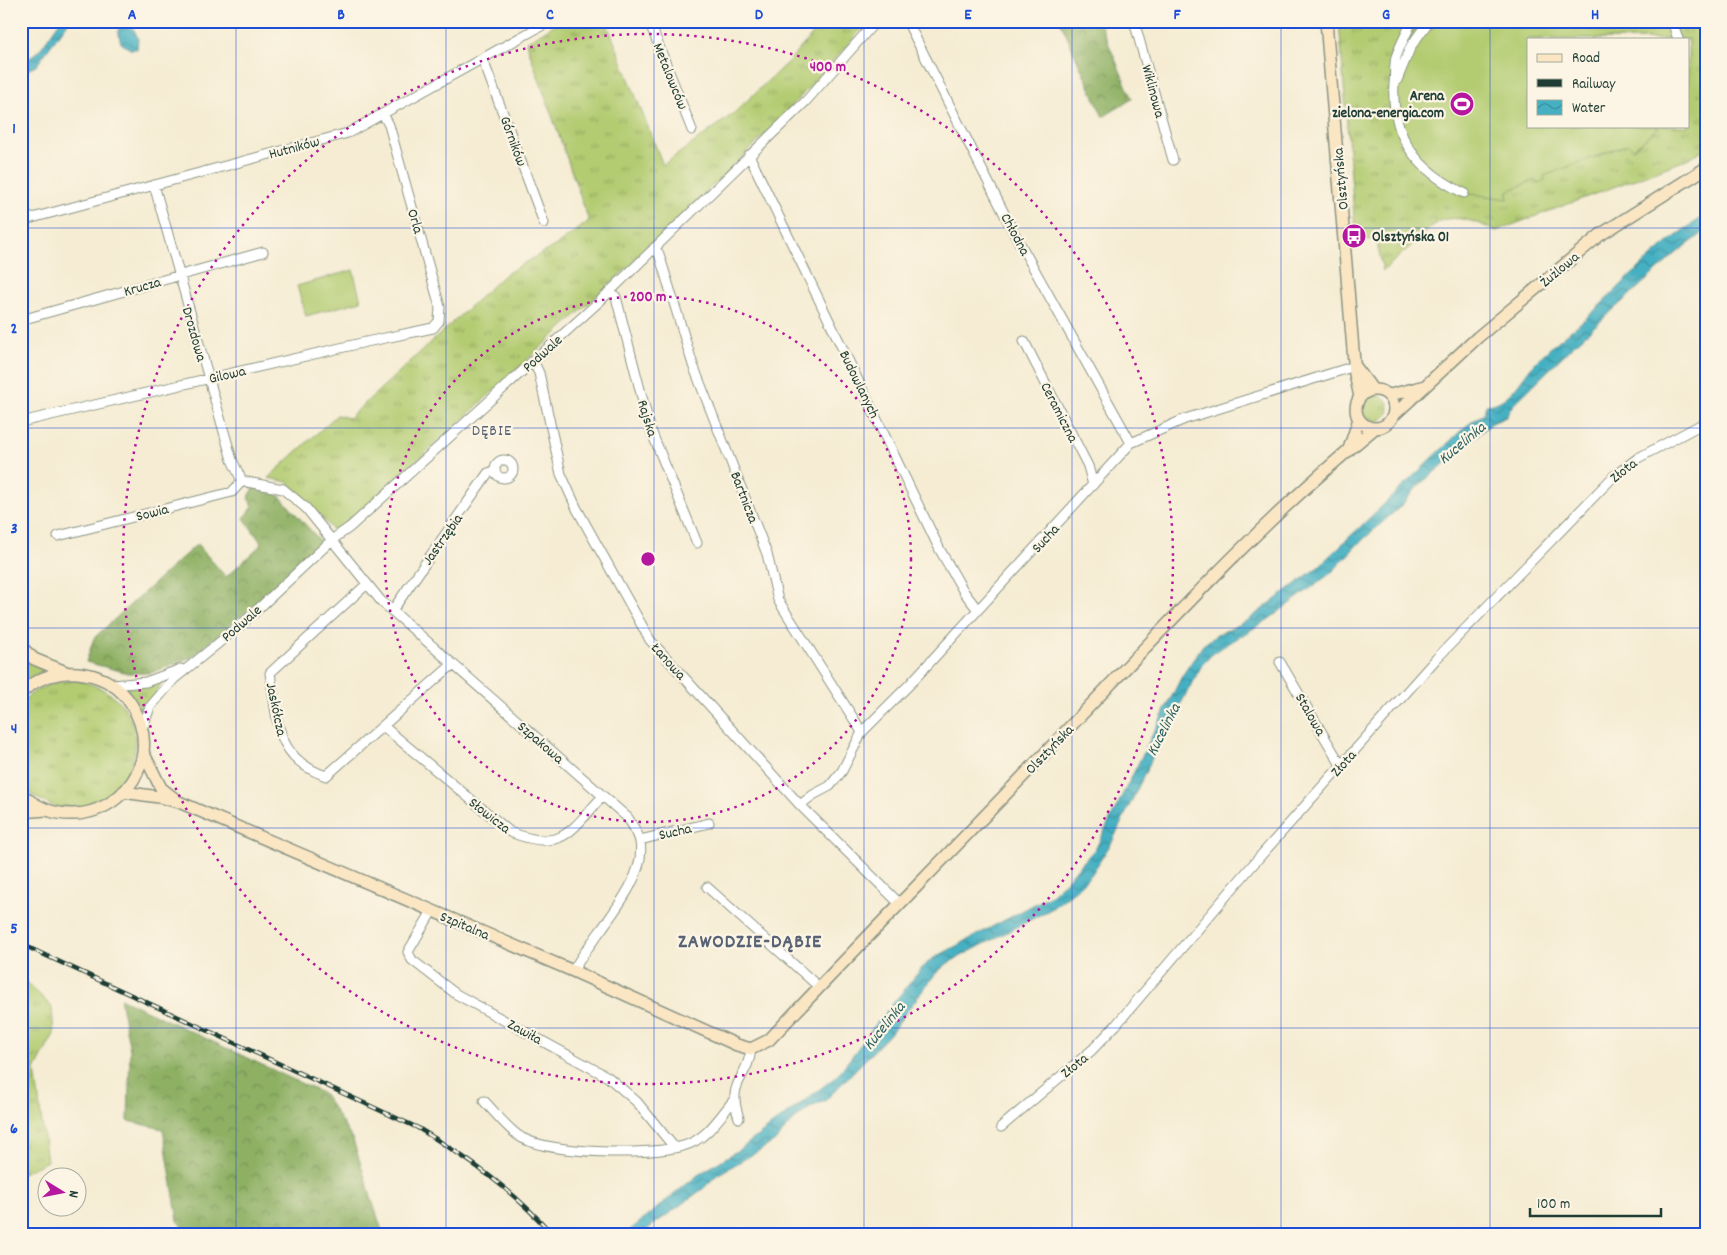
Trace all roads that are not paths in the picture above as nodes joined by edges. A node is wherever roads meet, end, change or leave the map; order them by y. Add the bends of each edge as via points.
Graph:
1 (649, 21) edge
2 (876, 21) edge
3 (906, 21) edge
4 (1134, 21) edge
5 (1326, 21) edge
6 (1412, 21) edge
7 (1429, 21) edge
8 (1672, 21) edge
9 (547, 22) edge
10 (1678, 38) edge
11 (484, 60) junction
12 (1394, 92) junction
13 (383, 114) junction
14 (692, 130) dead end
15 (749, 155) junction
16 (1173, 160) dead end
17 (1706, 168) edge
18 (154, 185) junction
19 (1464, 193) dead end
20 (21, 221) edge
21 (544, 223) dead end
22 (654, 248) junction
23 (263, 252) dead end
24 (179, 276) junction
25 (610, 290) junction
26 (21, 320) edge
27 (433, 328) joint
28 (1024, 341) dead end
29 (533, 361) junction
30 (1356, 366) junction
31 (208, 378) junction
32 (1423, 386) junction
33 (1372, 389) junction
34 (1390, 395) junction
35 (1360, 397) junction
36 (1394, 414) junction
37 (1359, 419) junction
38 (21, 422) edge
39 (1706, 422) edge
40 (1375, 428) junction
41 (1131, 442) junction
42 (1348, 450) junction
43 (495, 471) dead end
44 (242, 481) junction
45 (1093, 485) junction
46 (58, 536) dead end
47 (333, 539) junction
48 (697, 543) dead end
49 (367, 584) junction
50 (978, 610) junction
51 (392, 611) junction
52 (21, 647) edge
53 (1280, 662) dead end
54 (452, 664) junction
55 (190, 666) junction
56 (67, 672) junction
57 (113, 685) junction
58 (21, 693) edge
59 (383, 726) junction
60 (142, 729) junction
61 (862, 732) junction
62 (143, 752) junction
63 (1341, 766) junction
64 (123, 792) junction
65 (21, 794) edge
66 (603, 796) junction
67 (179, 802) junction
68 (800, 805) junction
69 (46, 810) junction
70 (21, 812) edge
71 (709, 823) dead end
72 (640, 840) junction
73 (707, 887) dead end
74 (899, 904) junction
75 (432, 911) junction
76 (573, 971) junction
77 (819, 987) junction
78 (751, 1048) junction
79 (484, 1101) dead end
80 (733, 1102) junction
81 (739, 1118) dead end
82 (1001, 1127) dead end
83 (674, 1147) junction

1 - 14 street, Metalowców
2 - 15 street, Podwale via 806,101
3 - 41 street, Chłodna via 1013,230
4 - 16 street, Wiklinowa
5 - 30 street, Olsztyńska
6 - 12 street via 1396,58
7 - 12 street via 1411,46
8 - 10 street
9 - 11 street, Hutników
11 - 13 street, Hutników
11 - 21 street, Górników
12 - 19 street via 1396,115 1414,156 1435,178
13 - 18 street, Hutników via 348,133
13 - 27 street, Orla via 389,125 440,307 439,321
15 - 22 street, Podwale
15 - 50 street, Budowlanych via 940,550
17 - 32 street, Żużlowa via 1600,235
18 - 20 street, Hutników
18 - 24 street, Drozdowa
22 - 25 street, Podwale
22 - 61 street, Bartnicza via 659,254 693,365 767,554 778,600
23 - 24 street, Krucza
24 - 26 street, Krucza
24 - 31 street, Drozdowa
25 - 29 street, Podwale
25 - 48 street, Rajska via 616,297 650,428
27 - 31 street, Gilowa
28 - 45 street, Ceramiczna via 1088,466
29 - 47 street, Podwale
29 - 68 street, Łanowa via 539,373 561,474 576,509 650,640
30 - 33 street, Olsztyńska
30 - 35 street, Olsztyńska
30 - 41 street, Sucha via 1185,418
31 - 38 street, Gilowa
31 - 44 street, Drozdowa via 232,460
32 - 34 street, Żużlowa
32 - 36 street, Żużlowa
33 - 34 street
33 - 35 street
34 - 36 street
35 - 37 street via 1356,407
36 - 40 street via 1387,424
37 - 40 street via 1368,427
37 - 42 street, Olsztyńska
39 - 63 street, Złota via 1638,458 1613,477 1436,659
40 - 42 street, Olsztyńska
41 - 45 street, Sucha
42 - 74 street, Olsztyńska via 1220,567
43 - 51 street, Jastrzębia via 488,473
44 - 46 street, Sowia via 232,492
44 - 47 street, Szpakowa via 283,489 306,508
45 - 50 street, Sucha
47 - 49 street, Szpakowa
47 - 55 street, Podwale via 242,624
49 - 51 street, Szpakowa
49 - 59 street, Jaskółcza via 270,673 285,745 288,752 310,770 326,776
50 - 61 street, Sucha
51 - 54 street, Szpakowa
52 - 56 street via 34,659
53 - 63 street, Stalowa
54 - 59 street, Jaskółcza
54 - 66 street, Szpakowa
55 - 57 street, Podwale via 146,682
55 - 60 street, Podwale via 150,707
56 - 57 street via 90,675
56 - 58 street via 44,678
57 - 60 street via 126,696
59 - 66 street, Słowicza via 510,832 528,839 554,841 565,837
60 - 62 street
61 - 68 street, Sucha via 842,771 830,786
62 - 64 street via 133,780
62 - 67 street, Szpitalna via 161,788
63 - 82 street, Złota via 1116,1025 1092,1050
64 - 67 street, Szpitalna
64 - 69 street via 104,808 93,812 66,815
65 - 69 street
66 - 72 street, Szpakowa via 628,818
67 - 75 street, Szpitalna
68 - 74 street, Łanowa
69 - 70 street
71 - 72 street, Sucha
72 - 76 street, Szpakowa via 640,866
73 - 77 street
74 - 77 street, Olsztyńska
75 - 76 street, Szpitalna
75 - 83 street, Zawiła via 408,952 412,960 456,994 608,1077 637,1102
76 - 78 street, Szpitalna via 737,1045
77 - 78 street, Olsztyńska via 769,1040
78 - 80 street via 750,1060 737,1083
79 - 83 street via 520,1137 535,1144 605,1152 662,1151
80 - 81 street
80 - 83 street via 704,1135 683,1147

